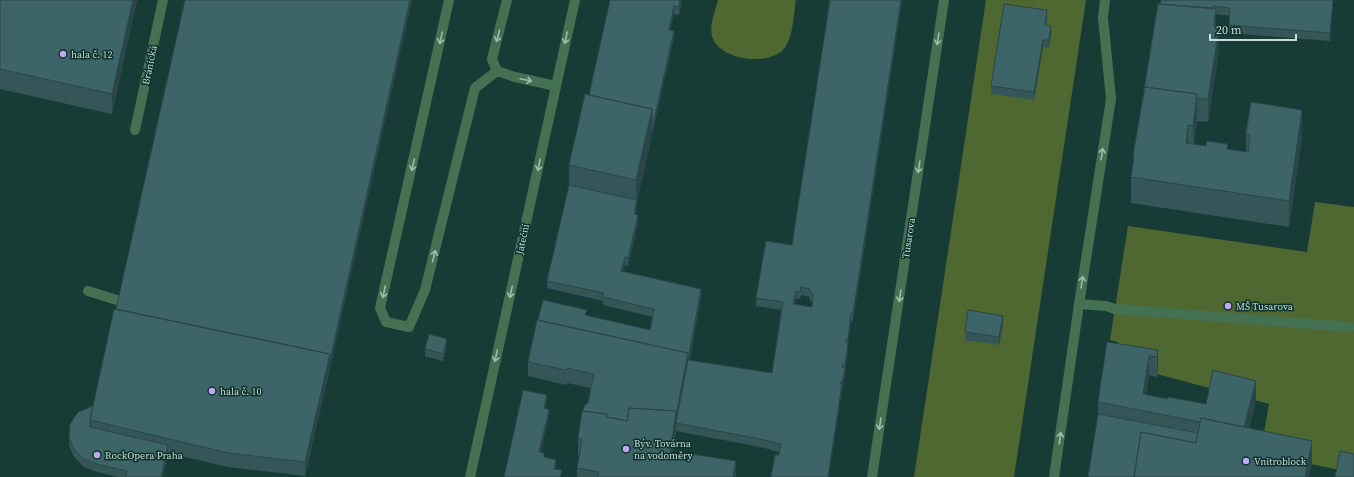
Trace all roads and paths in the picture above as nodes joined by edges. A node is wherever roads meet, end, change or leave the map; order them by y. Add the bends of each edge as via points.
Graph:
1 (163, 0) edge
2 (449, 0) edge
3 (507, 0) edge
4 (575, 0) edge
5 (944, 0) edge
6 (1106, 0) edge
7 (497, 71) junction
8 (556, 86) junction
9 (134, 130) dead end
10 (88, 291) dead end
11 (120, 301) edge
12 (1079, 304) junction
13 (1350, 327) dead end
14 (470, 477) edge
15 (872, 477) edge
16 (1054, 477) edge

1 - 9 street, Bránická
2 -> 7 street via 380,308 386,322 408,327 425,290 475,88
3 -> 7 street via 492,59
4 -> 8 street, Jateční
5 -> 15 street, Tusarova
12 -> 6 street via 1111,99 1102,18
7 -> 8 street
8 -> 14 street, Jateční
10 - 11 street
12 - 13 street
16 -> 12 street

